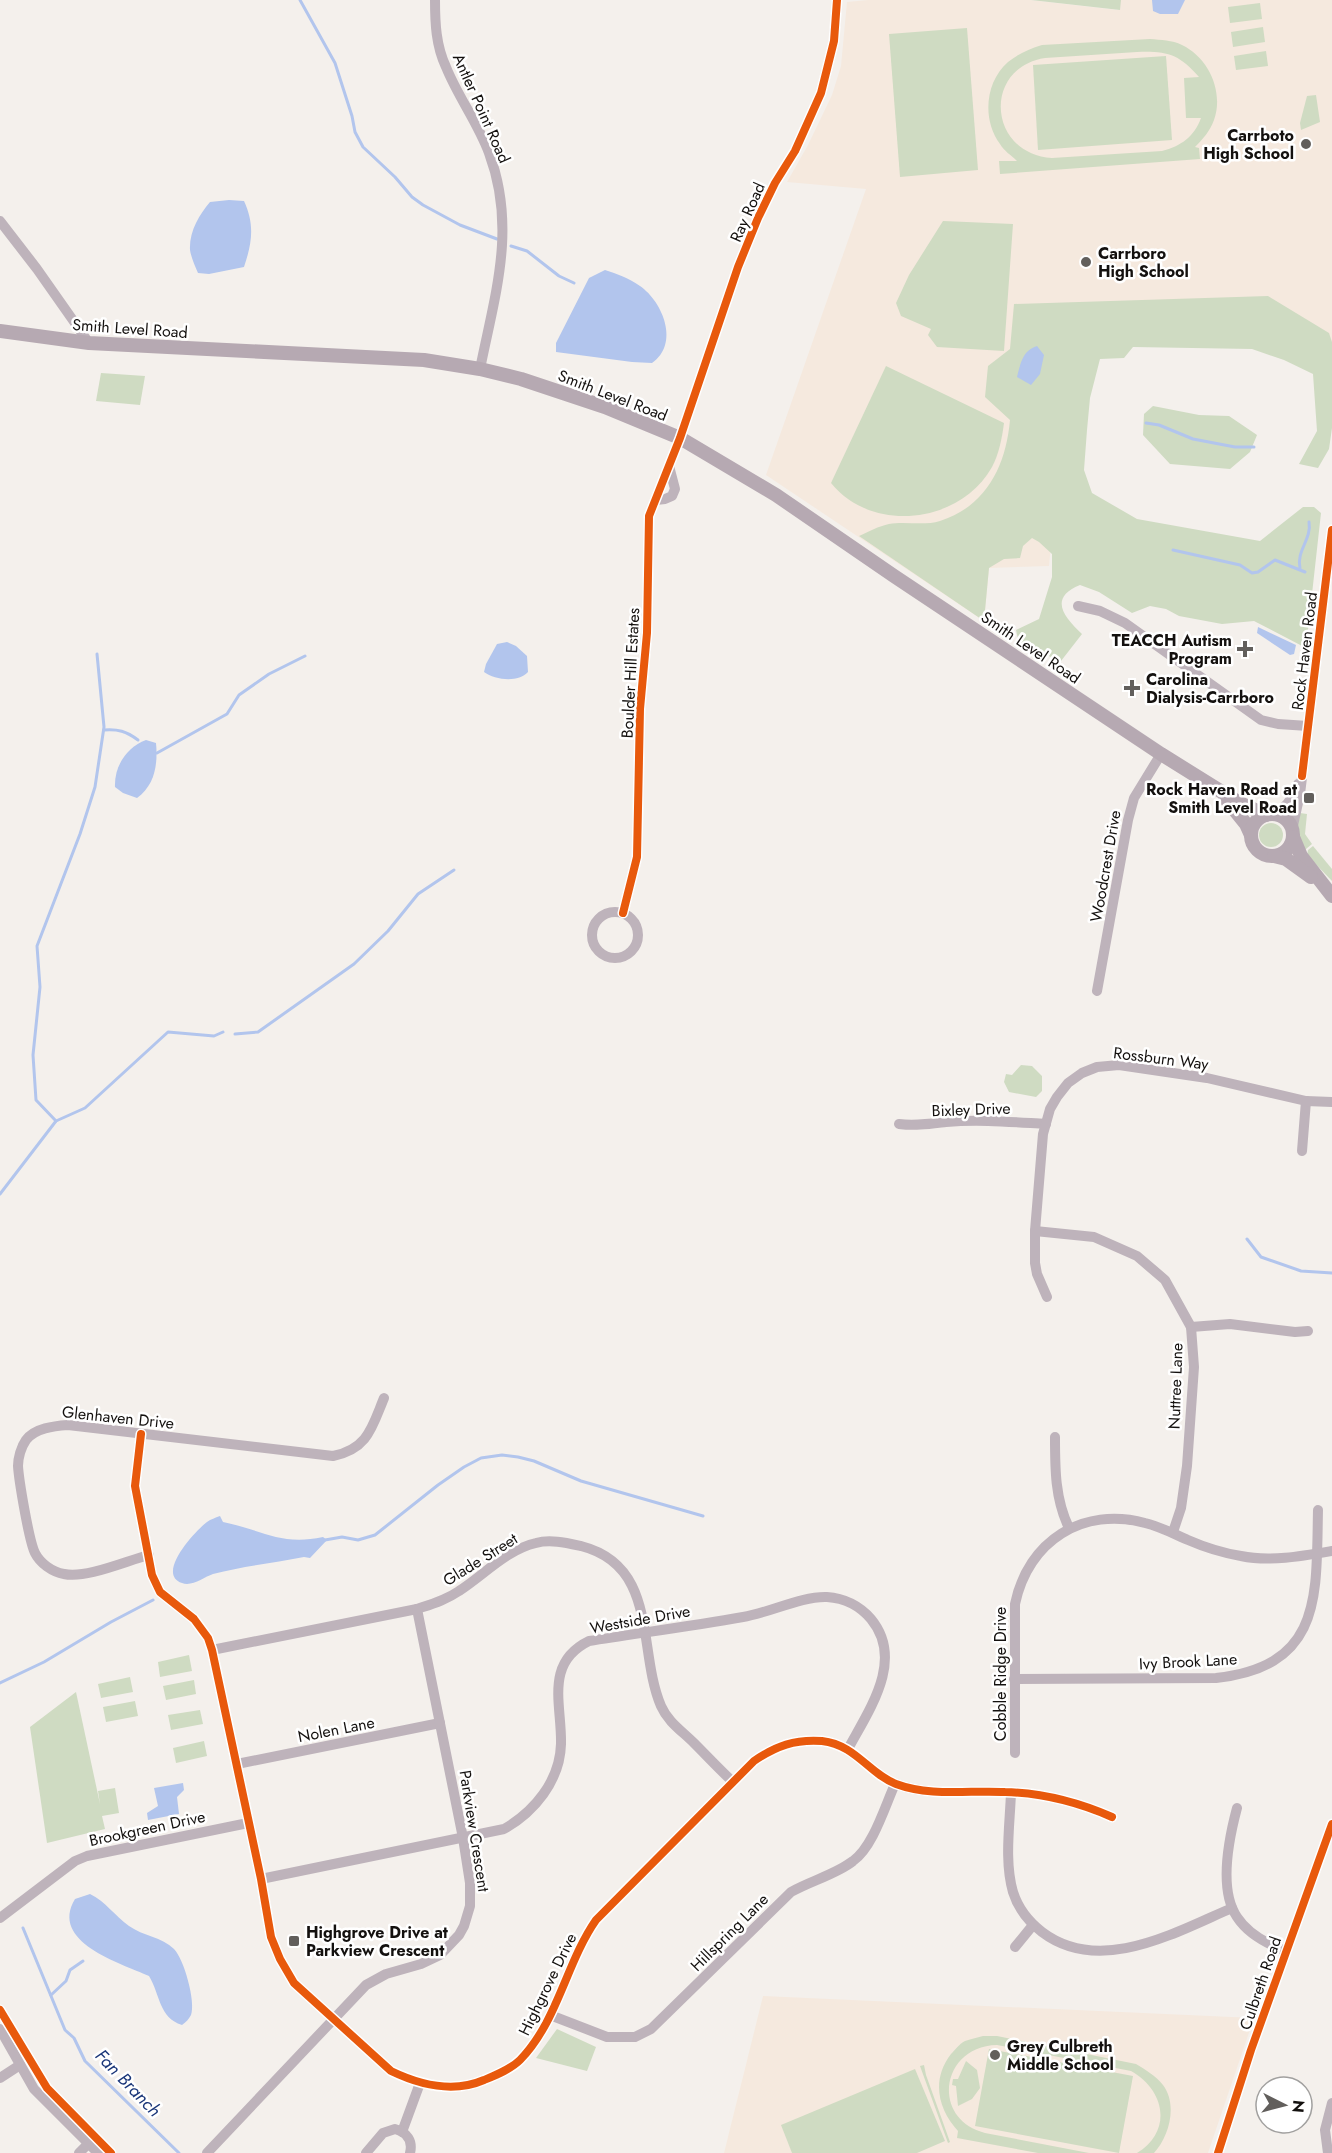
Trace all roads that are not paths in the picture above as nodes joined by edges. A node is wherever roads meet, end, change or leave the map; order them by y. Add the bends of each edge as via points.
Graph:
1 (435, 0) edge
2 (837, 0) edge
3 (0, 221) edge
4 (0, 331) edge
5 (89, 343) junction
6 (480, 369) junction
7 (680, 438) junction
8 (1332, 530) edge
9 (1078, 606) dead end
10 (1308, 726) junction
11 (1161, 754) junction
12 (1302, 776) junction
13 (1220, 791) junction
14 (1269, 814) junction
15 (1292, 833) junction
16 (1251, 835) junction
17 (1274, 856) junction
18 (1328, 892) edge
19 (623, 913) junction
20 (1097, 991) dead end
21 (1306, 1101) junction
22 (1332, 1102) edge
23 (899, 1124) dead end
24 (1046, 1124) junction
25 (1302, 1151) dead end
26 (1035, 1231) junction
27 (1047, 1297) dead end
28 (1191, 1327) junction
29 (1308, 1331) dead end
30 (384, 1398) dead end
31 (141, 1434) junction
32 (1055, 1437) dead end
33 (1318, 1510) dead end
34 (1069, 1528) junction
35 (1173, 1532) junction
36 (1332, 1551) edge
37 (1317, 1554) junction
38 (149, 1555) junction
39 (417, 1609) junction
40 (646, 1632) junction
41 (212, 1650) junction
42 (1014, 1679) junction
43 (440, 1723) junction
44 (848, 1749) junction
45 (1015, 1752) dead end
46 (237, 1764) junction
47 (732, 1782) junction
48 (895, 1784) junction
49 (1011, 1792) junction
50 (1237, 1808) dead end
51 (1112, 1817) dead end
52 (248, 1823) junction
53 (1332, 1824) edge
54 (463, 1838) junction
55 (261, 1879) junction
56 (1232, 1908) junction
57 (0, 1918) edge
58 (1033, 1925) junction
59 (1015, 1947) dead end
60 (1286, 1951) junction
61 (550, 2015) junction
62 (333, 2019) junction
63 (0, 2029) edge
64 (20, 2065) junction
65 (0, 2078) edge
66 (420, 2083) junction
67 (1332, 2103) edge
68 (402, 2132) junction
69 (88, 2144) junction
70 (79, 2153) edge
71 (98, 2153) edge
72 (207, 2153) edge
73 (366, 2153) edge
74 (411, 2153) edge
75 (1218, 2153) edge
76 (1328, 2153) edge

1 - 6 street, Antler Point Road via 436,27 445,66 489,152 502,208 502,256
2 - 7 street, Ray Road via 834,41 821,93 746,248
3 - 5 street
4 - 5 main road, Smith Level Road
5 - 6 main road, Smith Level Road via 424,360
6 - 7 main road, Smith Level Road via 521,378 605,406
7 - 11 main road, Smith Level Road via 776,495
7 - 19 street, Boulder Hill Estates via 649,516 637,857
8 - 10 street, Rock Haven Road
9 - 10 street via 1125,623 1261,720
10 - 12 street, Rock Haven Road
11 - 13 main road, Smith Level Road
11 - 20 street, Woodcrest Drive via 1134,798
12 - 14 street, Rock Haven Road via 1283,810
12 - 15 street, Rock Haven Road
13 - 14 main road, Smith Level Road via 1247,808
13 - 16 main road, Smith Level Road
14 - 15 main road via 1284,818
14 - 16 main road via 1255,822
15 - 17 main road via 1287,850
15 - 18 main road via 1301,856
16 - 17 main road via 1261,853
17 - 18 main road via 1297,866
19 - 19 street via 602,916 594,928 593,942 607,957 621,958 634,950 637,943 637,928
21 - 22 street, Rossburn Way
21 - 24 street, Rossburn Way via 1207,1078 1119,1065 1090,1070 1068,1083 1057,1097
21 - 25 street
23 - 24 street, Bixley Drive via 992,1120
24 - 26 street, Rossburn Way
26 - 27 street, Rossburn Way via 1036,1274
26 - 28 street, Nuttree Lane via 1094,1237 1137,1256 1165,1280
28 - 29 street via 1230,1324
28 - 35 street, Nuttree Lane via 1194,1367 1187,1466
30 - 31 street, Glenhaven Drive via 368,1436 349,1453 333,1456
31 - 38 street, Highgrove Drive via 135,1486
31 - 38 street, Glenhaven Drive via 51,1426 27,1438 18,1465 35,1553 54,1572 74,1575
32 - 34 street via 1057,1492
33 - 37 street, Ivy Brook Lane
34 - 35 street, Cobble Ridge Drive via 1087,1521 1119,1519
34 - 42 street, Cobble Ridge Drive via 1040,1551 1021,1582 1013,1616
35 - 37 street, Cobble Ridge Drive via 1242,1556
36 - 37 street, Cobble Ridge Drive
37 - 42 street, Ivy Brook Lane via 1314,1605 1303,1631 1270,1664 1237,1676 1216,1678
38 - 41 street, Highgrove Drive via 160,1592 194,1619
39 - 40 street, Glade Street via 459,1592 517,1550 536,1542 554,1542 591,1549 627,1576
39 - 41 street, Glade Street
39 - 43 street, Parkview Crescent
40 - 44 street, Westside Drive via 746,1617 826,1597 845,1600 863,1610 879,1630 885,1661 879,1690
40 - 47 street, Glade Street via 662,1708
40 - 54 street, Westside Drive via 589,1641 575,1648 560,1676 561,1746 548,1786 518,1821 504,1829
41 - 46 street, Highgrove Drive
42 - 45 street, Cobble Ridge Drive
43 - 46 street, Nolen Lane
43 - 54 street, Parkview Crescent
44 - 47 street, Highgrove Drive via 821,1741 785,1743 754,1761
44 - 48 street, Highgrove Drive
46 - 52 street, Highgrove Drive
47 - 61 street, Highgrove Drive via 596,1920
48 - 49 street, Highgrove Drive via 920,1791
48 - 61 street, Hillspring Lane via 860,1856 791,1892 651,2030 635,2037 607,2037
49 - 51 street, Highgrove Drive via 1059,1798
49 - 58 street via 1010,1882
50 - 56 street via 1226,1864
52 - 55 street, Highgrove Drive
52 - 57 street, Brookgreen Drive via 87,1856
53 - 60 street, Culbreth Road
54 - 55 street, Westside Drive
54 - 62 street, Parkview Crescent via 471,1895 459,1935 441,1954 366,1985
55 - 62 street, Highgrove Drive via 271,1937 280,1959 294,1983
56 - 58 street via 1155,1941 1111,1949 1063,1944
56 - 60 street via 1256,1937
58 - 59 street
60 - 75 street, Culbreth Road
61 - 66 street, Highgrove Drive via 524,2055 500,2073 460,2086
62 - 66 street, Highgrove Drive via 391,2071
62 - 72 street, Parkview Crescent
63 - 64 street
64 - 65 street
64 - 69 street via 41,2097
66 - 68 street
67 - 76 street via 1325,2130
68 - 73 street via 387,2131
68 - 74 street via 410,2140
69 - 70 street
69 - 71 street

